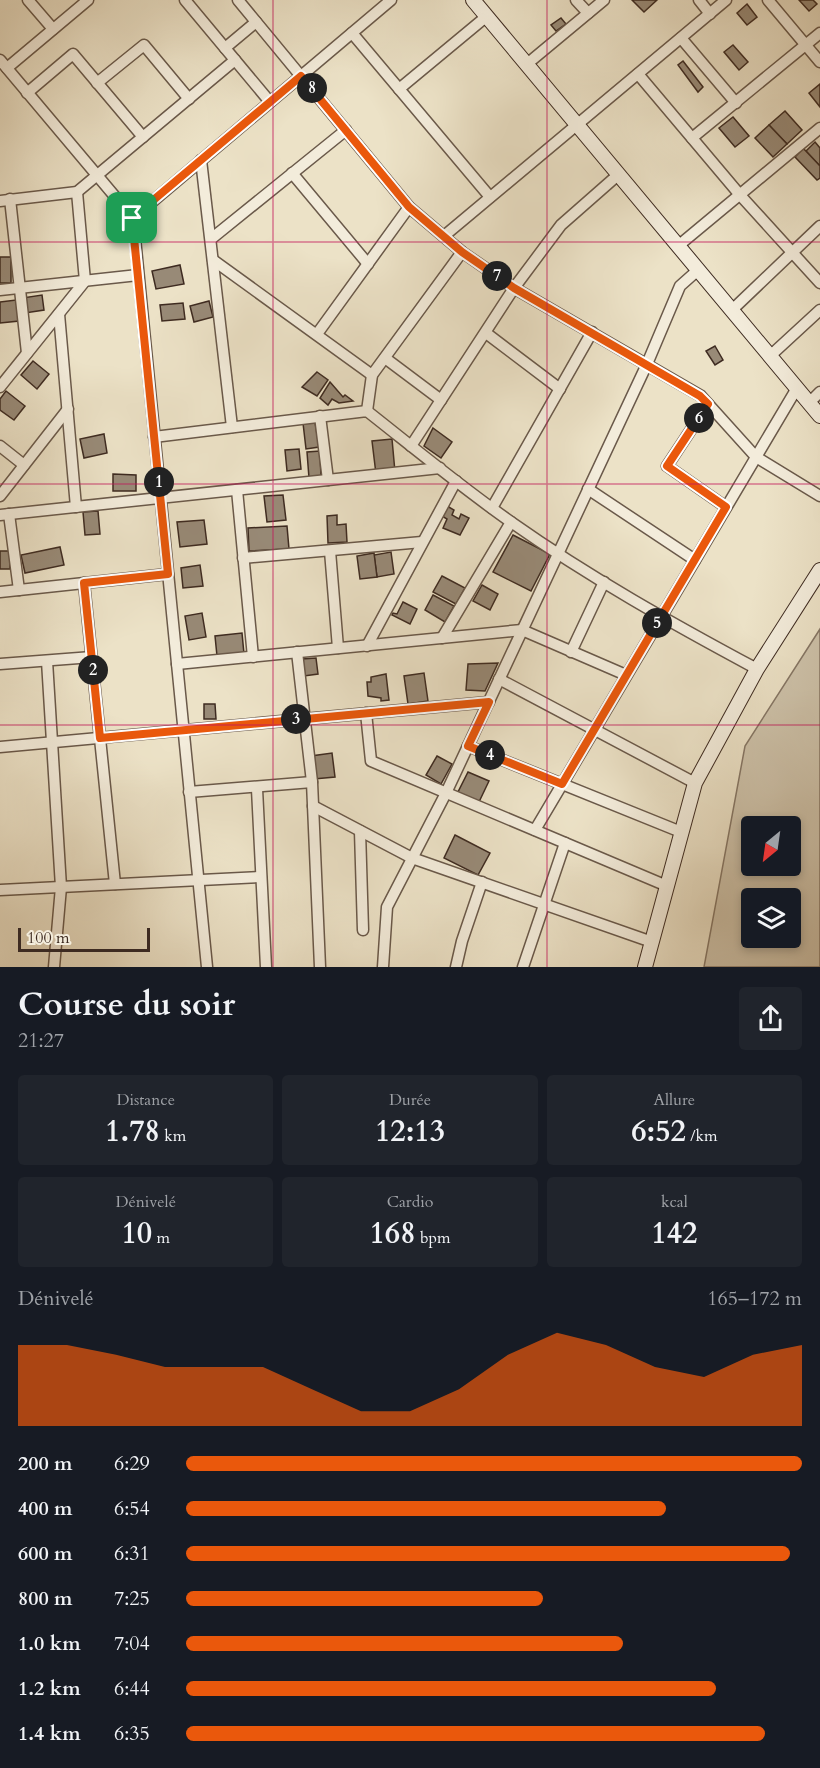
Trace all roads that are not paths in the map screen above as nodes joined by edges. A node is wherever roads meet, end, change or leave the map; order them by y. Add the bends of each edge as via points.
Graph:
1 (28, 0) edge
2 (88, 0) edge
3 (185, 0) edge
4 (238, 0) edge
5 (391, 0) edge
6 (473, 0) edge
7 (576, 0) edge
8 (604, 0) edge
9 (699, 0) edge
10 (726, 0) edge
11 (768, 0) edge
12 (588, 14) junction
13 (710, 14) junction
14 (487, 16) junction
15 (256, 22) junction
16 (53, 29) junction
17 (352, 33) junction
18 (820, 33) edge
19 (681, 38) junction
20 (806, 45) junction
21 (225, 48) junction
22 (235, 60) junction
23 (820, 62) edge
24 (3, 64) edge
25 (527, 64) junction
26 (638, 74) junction
27 (301, 76) junction
28 (97, 83) junction
29 (399, 89) junction
30 (27, 93) junction
31 (189, 99) junction
32 (270, 102) junction
33 (736, 102) junction
34 (577, 125) junction
35 (820, 128) edge
36 (346, 130) junction
37 (143, 137) junction
38 (692, 138) junction
39 (201, 160) junction
40 (292, 173) junction
41 (619, 174) junction
42 (97, 176) junction
43 (76, 192) junction
44 (740, 195) junction
45 (490, 197) junction
46 (4, 198) edge
47 (409, 207) junction
48 (132, 218) junction
49 (820, 226) edge
50 (444, 236) junction
51 (211, 239) junction
52 (678, 246) junction
53 (792, 251) junction
54 (462, 252) junction
55 (213, 260) junction
56 (368, 264) junction
57 (698, 270) junction
58 (138, 275) junction
59 (85, 281) junction
60 (820, 283) edge
61 (19, 288) junction
62 (514, 288) junction
63 (0, 290) edge
64 (732, 310) junction
65 (820, 310) edge
66 (59, 314) junction
67 (592, 332) junction
68 (486, 333) junction
69 (318, 334) junction
70 (27, 352) junction
71 (770, 356) junction
72 (385, 358) junction
73 (647, 364) junction
74 (372, 375) junction
75 (0, 387) edge
76 (797, 388) junction
77 (560, 389) junction
78 (820, 392) edge
79 (441, 400) junction
80 (809, 403) junction
81 (708, 404) junction
82 (68, 409) junction
83 (367, 411) junction
84 (320, 416) junction
85 (820, 416) edge
86 (232, 427) junction
87 (154, 437) junction
88 (0, 446) edge
89 (411, 446) junction
90 (756, 457) junction
91 (24, 465) junction
92 (441, 468) junction
93 (328, 480) junction
94 (456, 481) junction
95 (588, 489) junction
96 (237, 490) junction
97 (0, 496) edge
98 (820, 496) edge
99 (160, 498) junction
100 (76, 507) junction
101 (726, 507) junction
102 (492, 508) junction
103 (5, 514) edge
104 (511, 522) junction
105 (422, 542) junction
106 (330, 550) junction
107 (558, 553) junction
108 (243, 558) junction
109 (695, 560) junction
110 (820, 570) edge
111 (168, 574) junction
112 (604, 582) junction
113 (84, 583) junction
114 (19, 590) junction
115 (0, 592) edge
116 (661, 617) junction
117 (522, 630) junction
118 (442, 638) junction
119 (367, 645) junction
120 (338, 648) junction
121 (297, 652) junction
122 (571, 652) junction
123 (92, 657) junction
124 (253, 657) junction
125 (47, 661) junction
126 (0, 664) edge
127 (177, 664) junction
128 (757, 669) junction
129 (626, 675) junction
130 (499, 679) junction
131 (489, 702) junction
132 (366, 713) junction
133 (306, 718) junction
134 (183, 730) junction
135 (594, 730) junction
136 (100, 738) junction
137 (52, 742) junction
138 (468, 746) junction
139 (0, 747) edge
140 (312, 782) junction
141 (695, 783) junction
142 (562, 784) junction
143 (257, 789) junction
144 (189, 792) junction
145 (446, 793) junction
146 (313, 806) junction
147 (535, 830) junction
148 (360, 831) junction
149 (681, 832) junction
150 (566, 843) junction
151 (412, 858) junction
152 (261, 877) junction
153 (198, 880) junction
154 (482, 882) junction
155 (115, 884) junction
156 (667, 886) junction
157 (61, 887) junction
158 (0, 890) edge
159 (543, 904) junction
160 (363, 930) dead end
161 (652, 942) junction
162 (54, 967) edge
163 (207, 967) edge
164 (266, 967) edge
165 (320, 967) edge
166 (383, 967) edge
167 (456, 967) edge
168 (523, 967) edge
169 (645, 967) edge

1 - 16 street
2 - 16 street
3 - 21 street
4 - 15 street
5 - 17 street
6 - 14 street
7 - 12 street
8 - 12 street
9 - 13 street
10 - 13 street
11 - 20 street
12 - 25 street
13 - 19 street
14 - 25 street
14 - 29 street
15 - 21 street
15 - 27 street
16 - 24 street
17 - 27 street
17 - 29 street
18 - 20 street
19 - 26 street
19 - 33 street
20 - 23 street
20 - 33 street
21 - 22 street
22 - 31 street
22 - 32 street
24 - 30 street
25 - 34 street
26 - 34 street
26 - 38 street
27 - 32 street
27 - 36 street
28 - 30 street via 73,54
28 - 31 street via 144,45
28 - 37 street
29 - 45 street
30 - 42 street
31 - 37 street
32 - 39 street
33 - 38 street
34 - 41 street
34 - 45 street
35 - 44 street
36 - 40 street
36 - 47 street
37 - 42 street
38 - 44 street
39 - 48 street
39 - 51 street
40 - 51 street
40 - 56 street
41 - 52 street
41 - 62 street via 561,225
42 - 43 street
42 - 48 street
43 - 46 street
43 - 59 street
44 - 52 street
44 - 53 street
45 - 50 street
46 - 61 street
47 - 50 street
47 - 56 street
48 - 58 street
49 - 53 street
50 - 54 street
51 - 55 street
52 - 57 street
53 - 60 street
53 - 64 street
54 - 62 street
54 - 72 street
55 - 69 street
55 - 86 street
56 - 69 street
57 - 64 street
57 - 73 street via 680,286
58 - 59 street
58 - 87 street
59 - 61 street
59 - 66 street
61 - 63 street
61 - 70 street
62 - 67 street
62 - 68 street
64 - 71 street
65 - 71 street
66 - 70 street
66 - 82 street
67 - 73 street
67 - 77 street
68 - 77 street
68 - 79 street
69 - 74 street
70 - 75 street
71 - 76 street
72 - 74 street
72 - 79 street
73 - 81 street
73 - 95 street
74 - 83 street
76 - 80 street
76 - 90 street
77 - 102 street
78 - 80 street
79 - 89 street
80 - 85 street
81 - 90 street
81 - 101 street via 667,466
82 - 91 street
82 - 100 street
83 - 84 street
83 - 89 street
84 - 86 street
84 - 93 street
86 - 87 street
87 - 99 street
88 - 91 street
89 - 92 street
90 - 98 street
90 - 101 street
91 - 97 street
92 - 93 street
92 - 94 street
93 - 96 street
94 - 102 street
94 - 105 street
95 - 107 street
95 - 109 street
96 - 99 street
96 - 108 street
99 - 100 street
99 - 111 street
100 - 103 street
101 - 109 street
102 - 104 street
103 - 114 street
104 - 107 street
104 - 118 street
105 - 106 street
105 - 119 street
106 - 108 street
106 - 120 street
107 - 112 street
107 - 117 street
108 - 124 street
109 - 116 street
110 - 128 street
111 - 113 street
111 - 127 street
112 - 116 street
112 - 122 street
113 - 114 street
113 - 123 street
114 - 115 street
116 - 128 street
116 - 129 street
117 - 118 street
117 - 122 street
117 - 130 street
118 - 119 street
119 - 120 street
120 - 121 street
121 - 124 street
121 - 133 street
122 - 129 street
123 - 125 street
123 - 136 street
124 - 127 street
125 - 126 street
125 - 137 street
127 - 134 street
128 - 141 street
129 - 135 street
130 - 131 street
130 - 135 street
131 - 132 street
131 - 138 street
132 - 133 street
132 - 145 street via 371,761
133 - 134 street
133 - 140 street
134 - 136 street
134 - 144 street
135 - 141 street
135 - 142 street
136 - 137 street
136 - 155 street
137 - 139 street
137 - 157 street
138 - 142 street
138 - 145 street
140 - 143 street
140 - 146 street
141 - 149 street
142 - 147 street
142 - 149 street
143 - 144 street
143 - 152 street
144 - 153 street
145 - 147 street
145 - 151 street
146 - 148 street
146 - 165 street
147 - 150 street
148 - 151 street
148 - 160 street
149 - 156 street
150 - 156 street
150 - 159 street
151 - 154 street
151 - 166 street via 387,907
152 - 153 street
152 - 164 street
153 - 155 street
153 - 163 street
154 - 159 street
154 - 167 street
155 - 157 street
156 - 161 street
157 - 158 street
157 - 162 street
159 - 161 street
159 - 168 street
161 - 169 street

